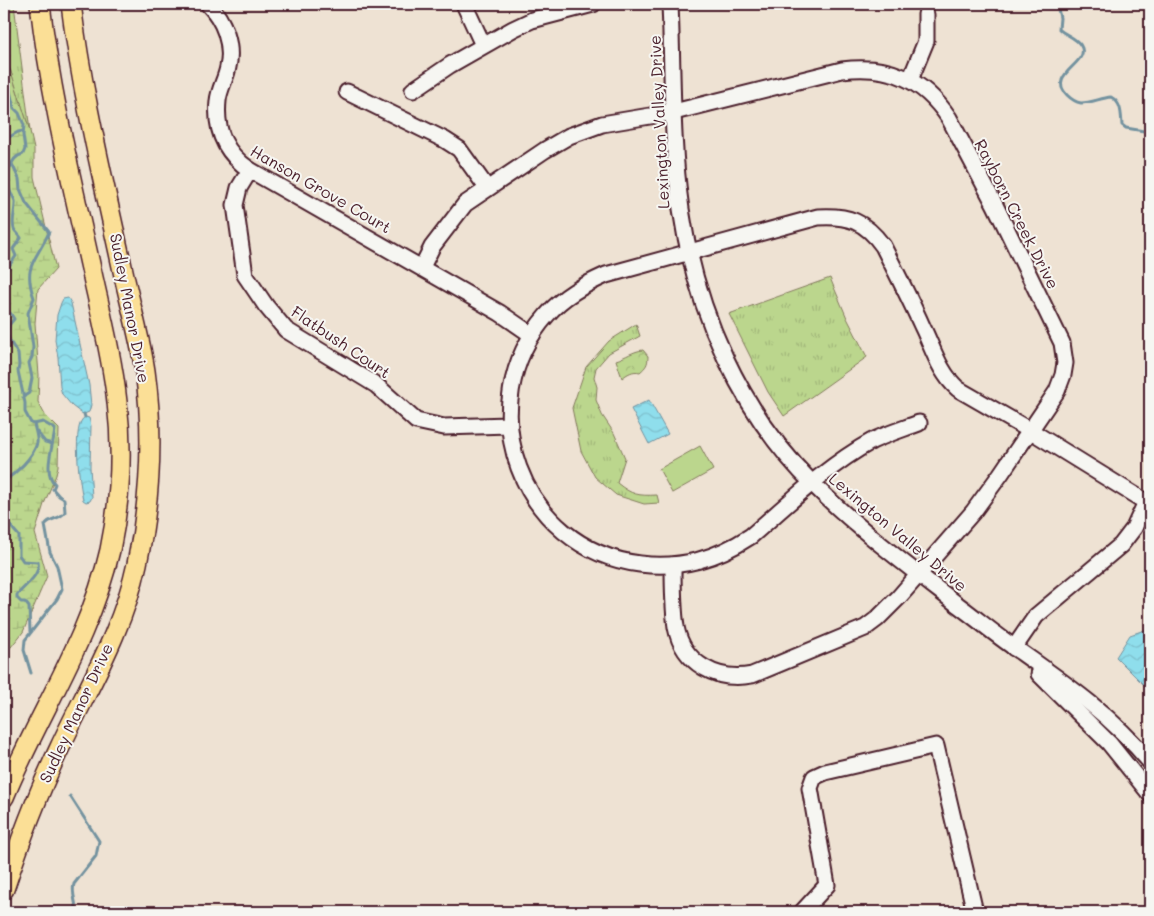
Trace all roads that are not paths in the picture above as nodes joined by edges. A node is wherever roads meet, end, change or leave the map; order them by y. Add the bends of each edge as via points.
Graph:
1 (40, 4) edge
2 (71, 4) edge
3 (208, 4) edge
4 (464, 4) edge
5 (592, 4) edge
6 (670, 4) edge
7 (926, 14) dead end
8 (483, 46) junction
9 (910, 80) junction
10 (413, 90) dead end
11 (347, 92) dead end
12 (674, 112) junction
13 (250, 170) junction
14 (487, 188) junction
15 (689, 252) junction
16 (422, 267) junction
17 (532, 335) junction
18 (919, 423) dead end
19 (509, 425) junction
20 (1031, 431) junction
21 (812, 484) junction
22 (673, 565) junction
23 (919, 574) junction
24 (1014, 648) junction
25 (1150, 762) edge
26 (1150, 794) edge
27 (4, 797) edge
28 (4, 889) edge
29 (802, 912) edge
30 (975, 912) edge

1 - 27 main road, Sudley Manor Drive via 58,120 117,403 120,488 110,550 91,612
2 - 28 main road, Sudley Manor Drive via 84,94 145,371 149,476 146,515 136,566 122,613 97,673 45,778
3 - 13 street, Hanson Grove Court via 220,19 228,42 229,66 218,100 222,137 231,154
4 - 8 street
5 - 8 street via 532,20
6 - 12 street, Lexington Valley Drive
7 - 9 street via 926,41
8 - 10 street
9 - 12 street, Rayborn Creek Drive via 873,69 842,70
9 - 20 street, Rayborn Creek Drive via 930,94 949,118 1062,343 1064,362 1059,386
11 - 14 street via 445,140 458,149
12 - 14 street, Rayborn Creek Drive via 602,124 569,136
12 - 15 street, Lexington Valley Drive via 676,170
13 - 16 street, Hanson Grove Court
13 - 19 street, Flatbush Court via 239,188 235,205 245,275 286,330 376,384 416,421 444,427
14 - 16 street, Rayborn Creek Drive via 465,204 432,247
15 - 17 street via 589,282 547,314
15 - 20 street via 818,217 831,216 857,222 882,246 949,382
15 - 21 street, Lexington Valley Drive via 705,309 735,377 769,432
16 - 17 street, Hanson Grove Court
17 - 19 street via 517,368
18 - 21 street via 854,452
19 - 22 street via 520,472 530,491 541,509 567,534 587,548 612,559
20 - 23 street, Rayborn Creek Drive via 973,512
20 - 24 street via 1146,502 1125,540 1036,616
21 - 22 street via 740,543 711,557
21 - 23 street, Lexington Valley Drive
22 - 23 street, Rayborn Creek Drive via 676,628 685,649 707,670 729,677 752,675 865,628
23 - 24 street, Lexington Valley Drive
24 - 25 street, Lexington Valley Drive via 1089,701
24 - 26 street, Lexington Valley Drive via 1109,742
29 - 30 street via 827,885 810,788 814,778 825,772 936,746

